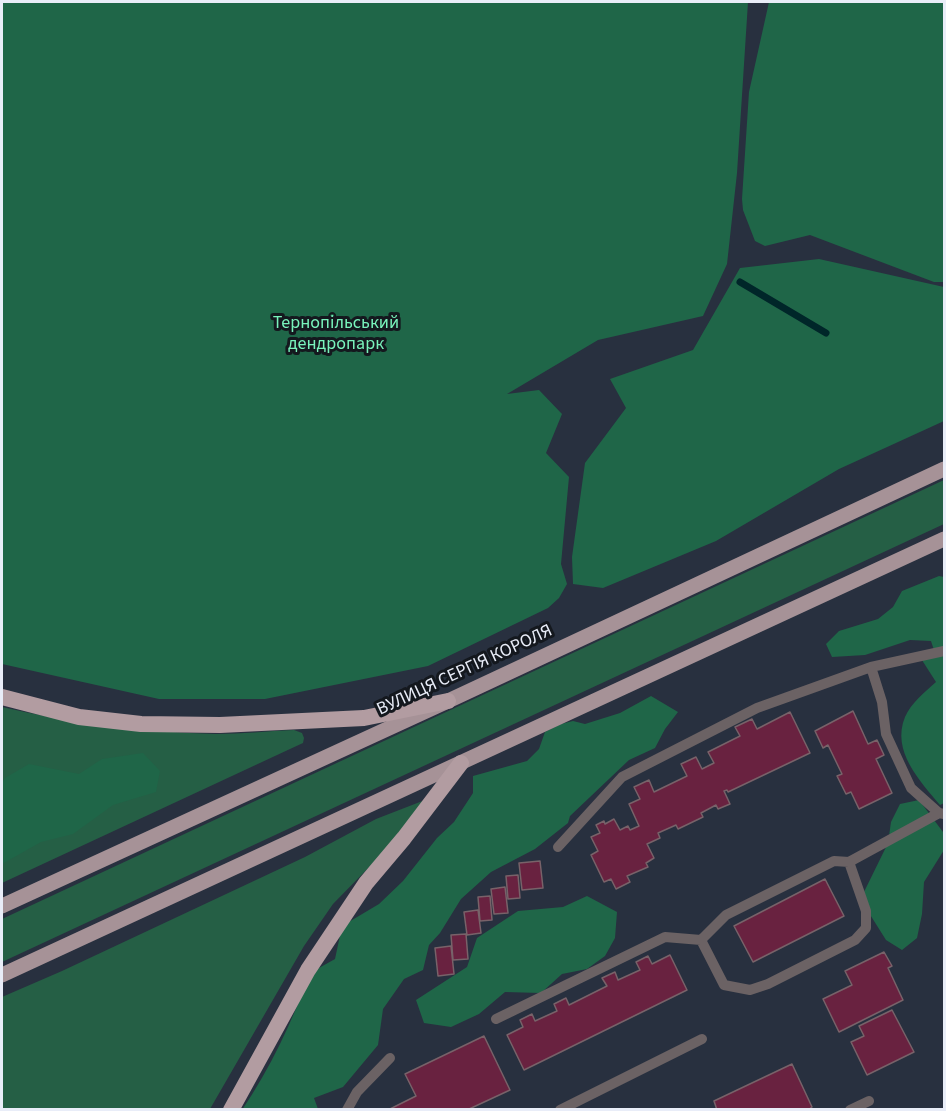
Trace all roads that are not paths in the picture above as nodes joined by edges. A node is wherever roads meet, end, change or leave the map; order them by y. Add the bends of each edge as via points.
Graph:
1 (945, 469) edge
2 (945, 539) edge
3 (945, 651) edge
4 (871, 667) junction
5 (2, 697) edge
6 (448, 701) junction
7 (461, 762) junction
8 (942, 814) edge
9 (558, 847) dead end
10 (849, 862) junction
11 (2, 906) edge
12 (701, 940) junction
13 (2, 975) edge
14 (496, 1019) dead end
15 (702, 1039) dead end
16 (390, 1058) dead end
17 (869, 1101) dead end
18 (231, 1110) edge
19 (347, 1110) edge
20 (560, 1110) edge
21 (850, 1110) edge

1 - 6 main road, ВУЛИЦЯ СЕРГІЯ КОРОЛЯ
2 - 7 main road
3 - 4 lane
4 - 8 lane via 882,702 886,734 911,788
4 - 9 lane via 757,708 622,777
5 - 6 highway via 79,717 141,724 220,725 364,718
6 - 11 main road, ВУЛИЦЯ СЕРГІЯ КОРОЛЯ
7 - 13 main road
7 - 18 highway via 366,883 308,970
8 - 10 lane
10 - 12 lane via 834,861 726,915
10 - 12 lane via 866,911 866,928 855,940 750,990 724,985
12 - 14 lane via 665,937
15 - 20 lane
16 - 19 lane via 357,1092
17 - 21 lane

